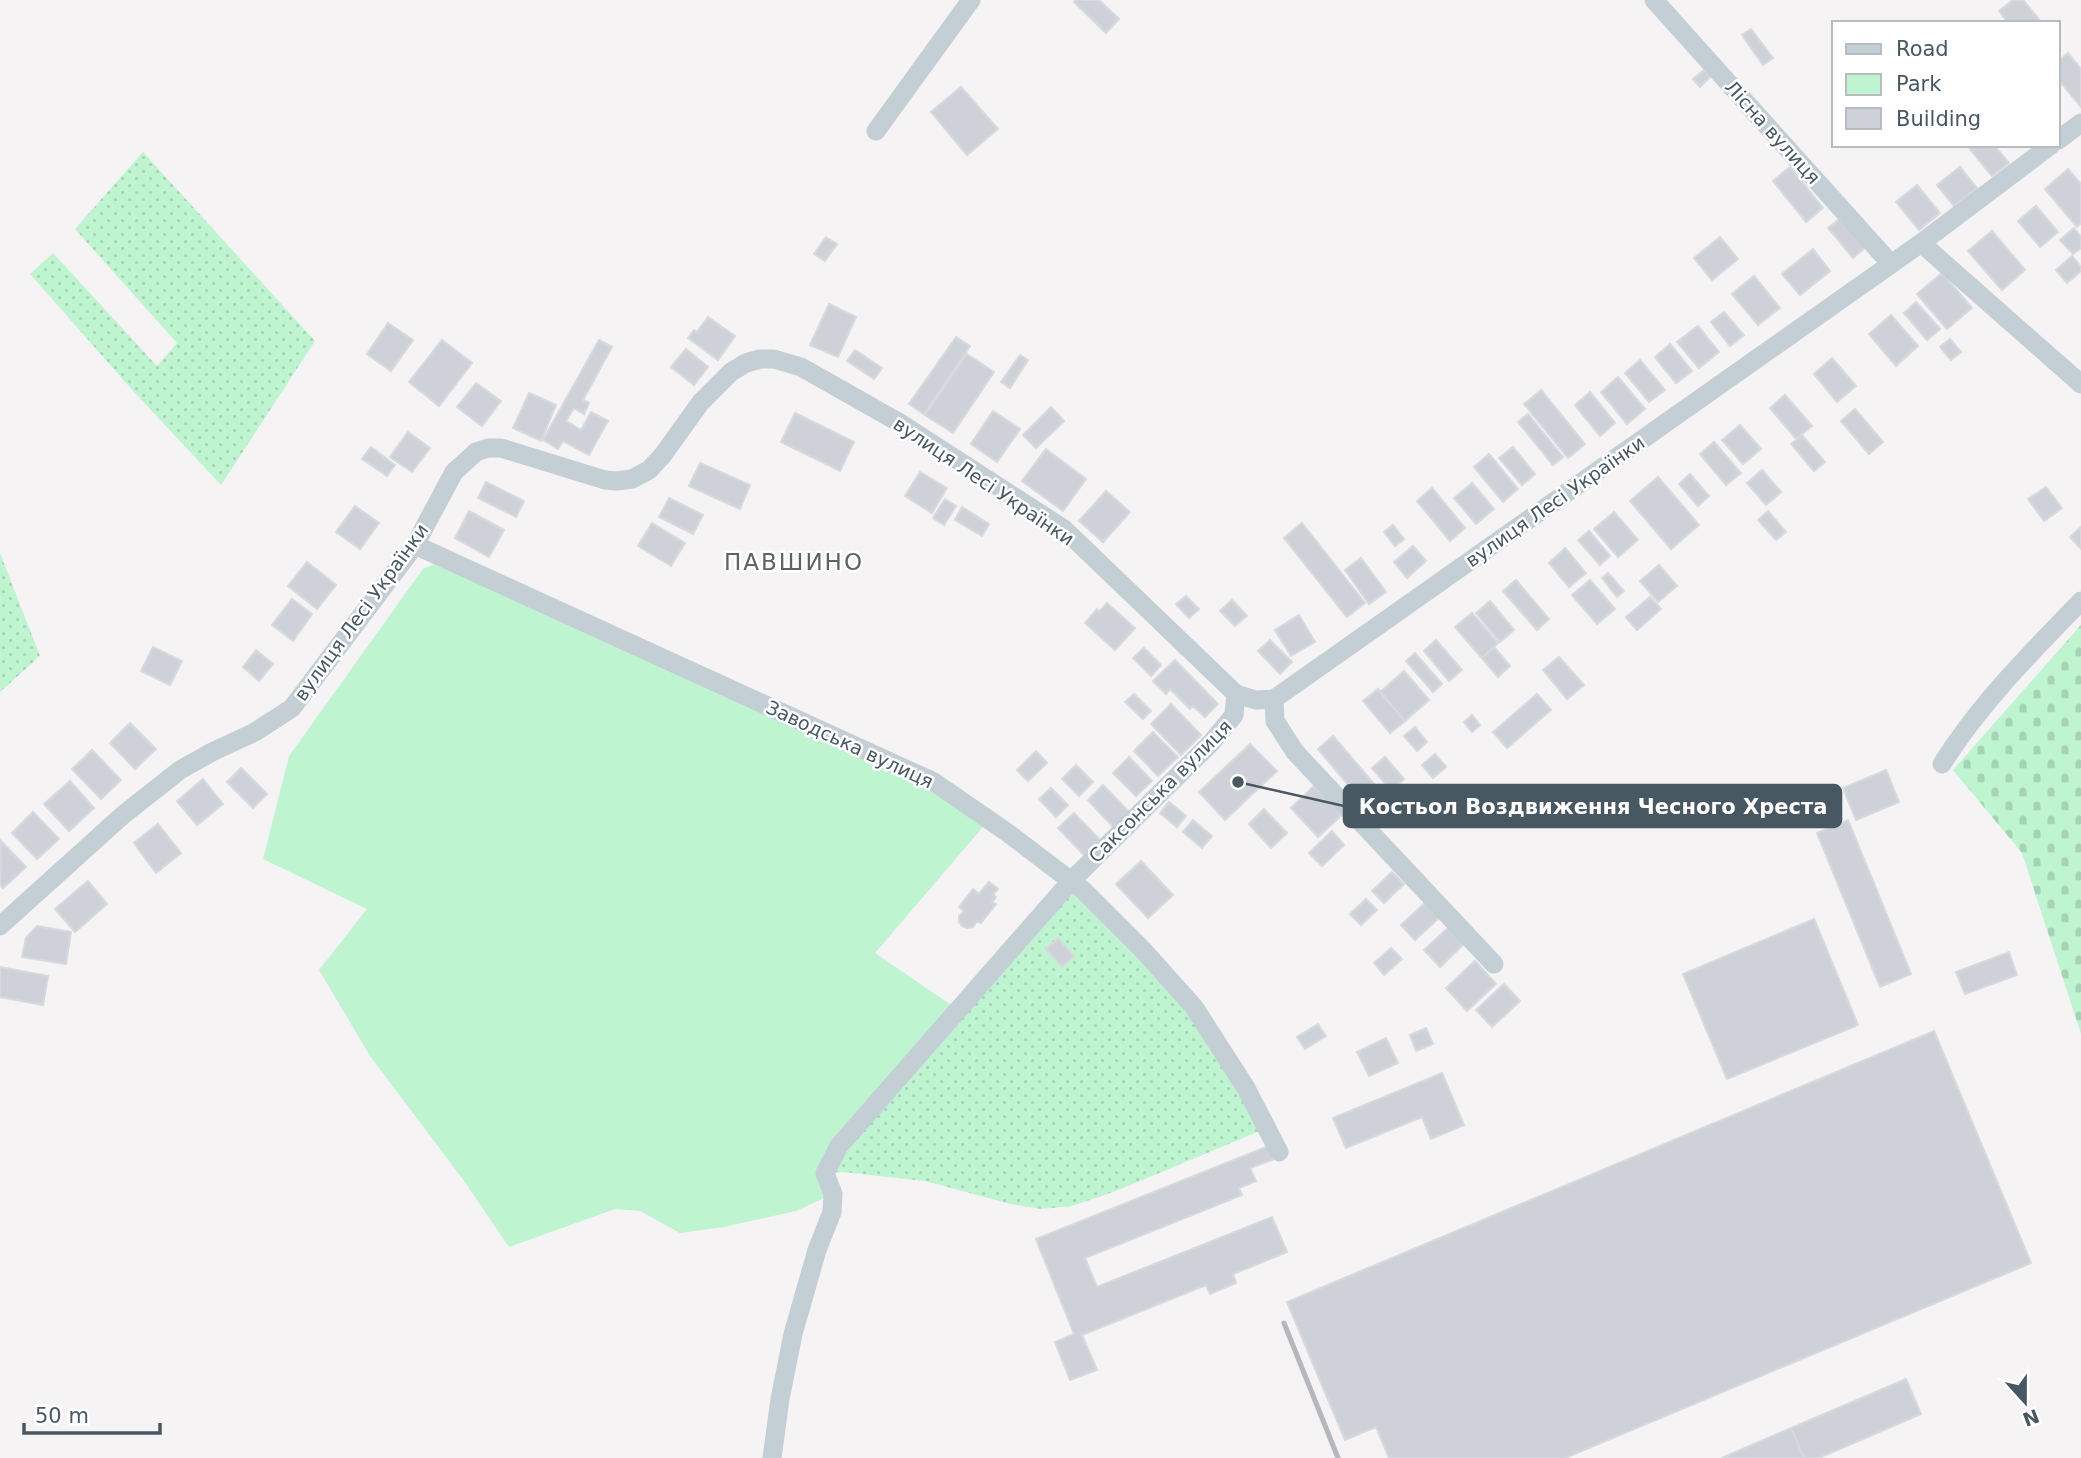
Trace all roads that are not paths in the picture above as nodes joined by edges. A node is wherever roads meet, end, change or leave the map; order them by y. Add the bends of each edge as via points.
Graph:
1 (971, 0) edge
2 (1654, 0) edge
3 (2081, 123) edge
4 (876, 131) dead end
5 (2060, 139) edge
6 (2048, 147) edge
7 (1921, 243) junction
8 (1891, 264) junction
9 (2081, 384) edge
10 (415, 545) junction
11 (2081, 601) edge
12 (1236, 694) junction
13 (1274, 699) junction
14 (1942, 764) dead end
15 (1070, 881) junction
16 (0, 926) edge
17 (1494, 964) dead end
18 (1279, 1152) dead end
19 (772, 1458) edge

1 - 4 street
2 - 8 street, Лісна вулиця
3 - 5 street
6 - 7 street, вулиця Лесі Українки
7 - 8 street, вулиця Лесі Українки
7 - 9 street
8 - 13 street, вулиця Лесі Українки
10 - 12 street, вулиця Лесі Українки via 454,472 476,452 501,447 605,480 632,479 649,470 701,402 732,372 746,363 774,359 834,384 1064,530
10 - 15 street, Заводська вулиця via 934,782
10 - 16 street, вулиця Лесі Українки via 292,708 180,770
11 - 14 street via 2005,680 1963,730
12 - 13 street
12 - 15 street, Саксонська вулиця via 1234,715 1211,743
13 - 17 street via 1275,721 1295,752
15 - 18 street, Заводська вулиця via 1143,950 1194,1007 1246,1088
15 - 19 street, Саксонська вулиця via 834,1155 825,1173 832,1212 793,1334

